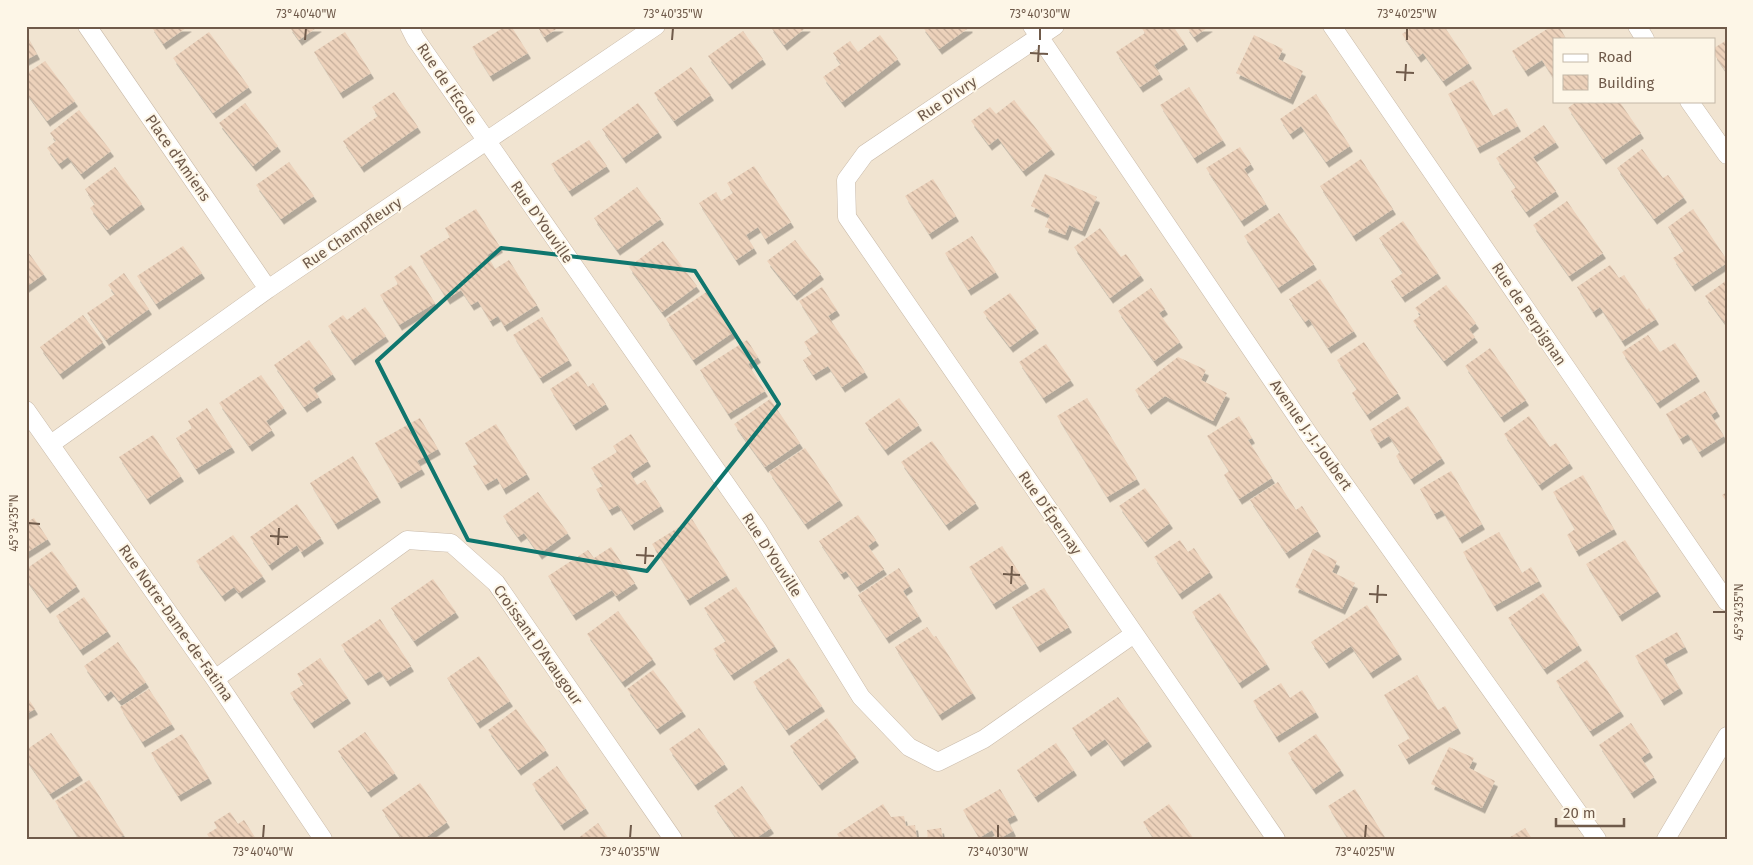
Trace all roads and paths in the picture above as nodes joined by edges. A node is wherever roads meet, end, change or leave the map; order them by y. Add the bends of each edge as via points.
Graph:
1 (87, 26) edge
2 (409, 26) edge
3 (656, 26) edge
4 (1055, 26) edge
5 (1332, 26) edge
6 (1637, 26) edge
7 (1036, 32) edge
8 (1644, 38) edge
9 (1690, 102) edge
10 (486, 141) junction
11 (1727, 155) edge
12 (846, 180) joint
13 (268, 289) junction
14 (26, 410) edge
15 (51, 444) junction
16 (1727, 602) edge
17 (1134, 634) junction
18 (215, 679) junction
19 (1727, 736) edge
20 (323, 839) edge
21 (673, 839) edge
22 (1276, 839) edge
23 (1597, 839) edge
24 (1666, 839) edge

1 - 13 street, Place d'Amiens
2 - 10 street, Rue de l'École
3 - 10 street, Rue Champfleury
4 - 7 street, Rue D'Ivry
5 - 16 street, Rue de Perpignan
6 - 8 street
7 - 12 street, Rue D'Ivry via 865,154
7 - 23 street, Avenue J.-J.-Joubert via 1310,436
9 - 11 street
10 - 13 street, Rue Champfleury
10 - 17 street, Rue D'Youville via 758,530 862,696 909,747 938,762 984,739
12 - 17 street, Rue D'Épernay via 847,217
13 - 15 street, Rue Champfleury
14 - 15 street, Rue Notre-Dame-de-Fatima
15 - 18 street, Rue Notre-Dame-de-Fatima
17 - 22 street, Rue D'Épernay
18 - 20 street, Rue Notre-Dame-de-Fatima
18 - 21 street, Croissant D'Avaugour via 407,540 451,543 496,583
19 - 24 street

